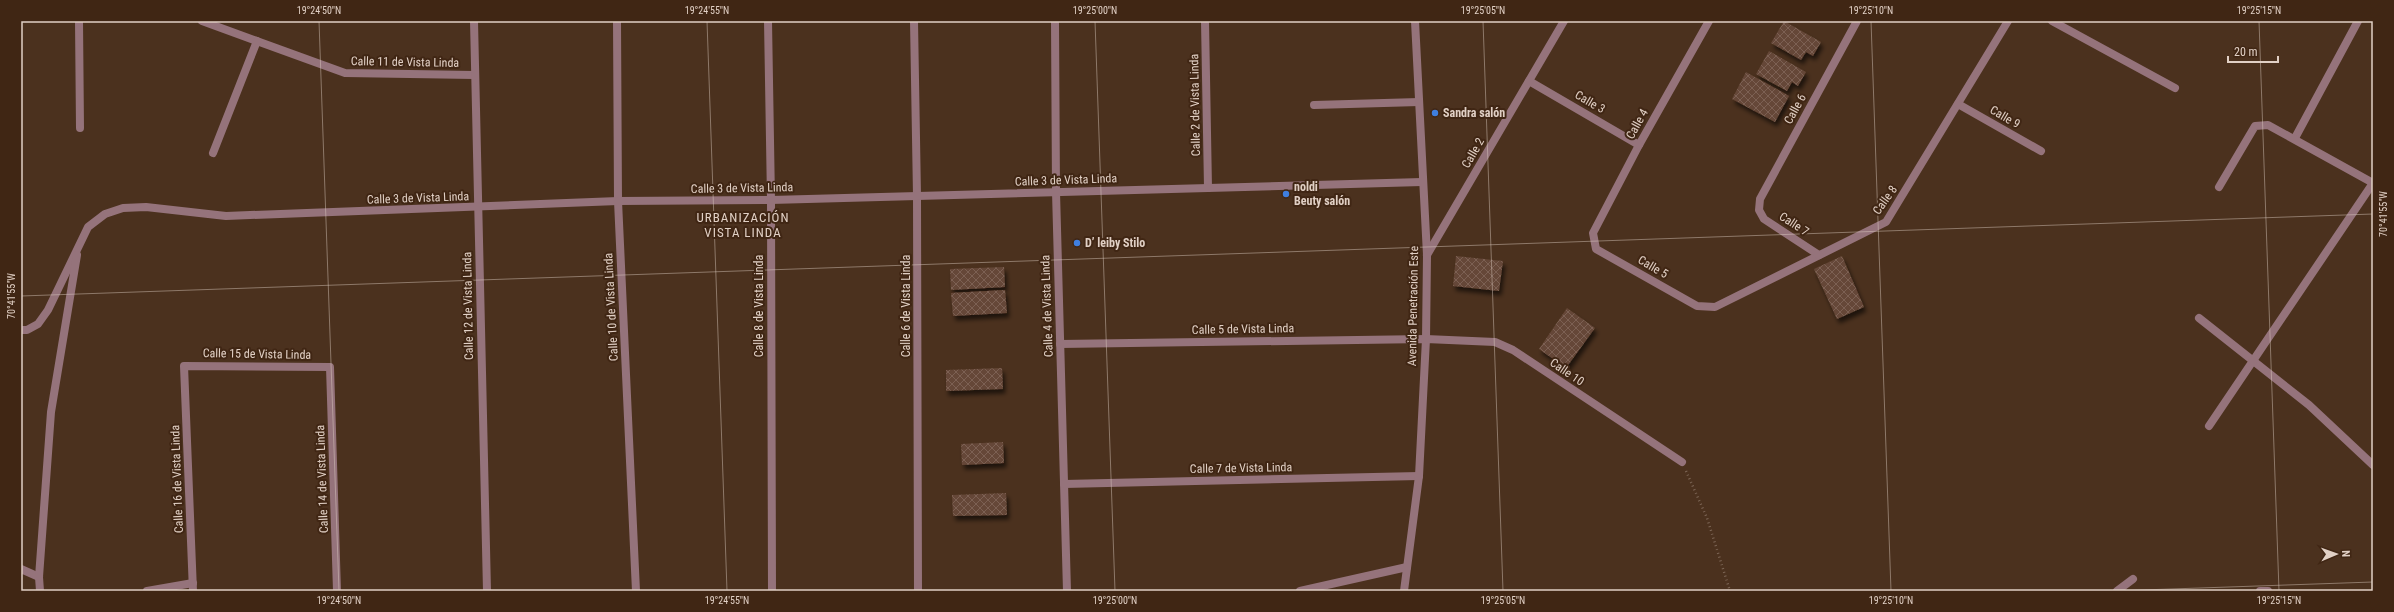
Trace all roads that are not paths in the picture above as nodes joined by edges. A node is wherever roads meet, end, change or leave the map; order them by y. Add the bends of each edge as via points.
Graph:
1 (79, 21) edge
2 (202, 21) edge
3 (474, 21) edge
4 (617, 21) edge
5 (768, 21) edge
6 (914, 21) edge
7 (1055, 21) edge
8 (1205, 21) edge
9 (1415, 21) edge
10 (1564, 21) edge
11 (1709, 21) edge
12 (1857, 21) edge
13 (2008, 21) edge
14 (2052, 21) edge
15 (2358, 21) edge
16 (257, 41) junction
17 (474, 75) junction
18 (1529, 81) junction
19 (2175, 88) dead end
20 (1419, 102) junction
21 (1958, 104) junction
22 (1314, 105) dead end
23 (80, 128) dead end
24 (2295, 138) junction
25 (1639, 145) junction
26 (2041, 151) dead end
27 (213, 153) dead end
28 (1422, 182) junction
29 (2373, 183) edge
30 (2219, 187) dead end
31 (1208, 188) junction
32 (1056, 192) junction
33 (918, 196) junction
34 (771, 200) junction
35 (618, 201) junction
36 (478, 208) junction
37 (1760, 210) joint
38 (1593, 242) joint
39 (79, 245) junction
40 (1427, 255) junction
41 (1819, 255) junction
42 (1705, 308) joint
43 (2199, 318) dead end
44 (21, 330) edge
45 (1426, 339) junction
46 (1060, 344) junction
47 (2254, 360) junction
48 (184, 366) joint
49 (330, 367) joint
50 (2209, 426) dead end
51 (1682, 462) road end
52 (2373, 465) edge
53 (1419, 476) junction
54 (1064, 484) junction
55 (1407, 567) junction
56 (21, 569) edge
57 (39, 577) junction
58 (2133, 579) dead end
59 (193, 587) edge
60 (40, 591) edge
61 (147, 591) edge
62 (337, 591) edge
63 (487, 591) edge
64 (636, 591) edge
65 (772, 591) edge
66 (918, 591) edge
67 (1067, 591) edge
68 (1300, 591) edge
69 (1404, 591) edge
70 (2117, 591) edge
71 (2260, 591) edge
72 (2268, 591) edge

1 - 23 street
2 - 16 street, Calle 11 de Vista Linda
3 - 17 street, Calle 12 de Vista Linda
4 - 35 street, Calle 10 de Vista Linda
5 - 34 street, Calle 8 de Vista Linda
6 - 33 street, Calle 6 de Vista Linda
7 - 32 street, Calle 4 de Vista Linda
8 - 31 street, Calle 2 de Vista Linda
9 - 20 street, Avenida Penetración Este
10 - 18 street, Calle 2
11 - 25 street, Calle 4
12 - 37 street, Calle 6 via 1760,199
13 - 21 street, Calle 8
14 - 19 street
15 - 24 street
16 - 17 street, Calle 11 de Vista Linda via 345,73
16 - 27 street
17 - 36 street, Calle 12 de Vista Linda
18 - 25 street, Calle 3
18 - 40 street, Calle 2
20 - 22 street
20 - 28 street, Avenida Penetración Este
21 - 26 street, Calle 9
21 - 41 street, Calle 8 via 1886,222
24 - 29 street
24 - 30 street via 2268,125 2255,126
25 - 38 street, Calle 4 via 1593,233
28 - 31 street, Calle 3 de Vista Linda
28 - 40 street, Avenida Penetración Este
29 - 47 street
31 - 32 street, Calle 3 de Vista Linda
32 - 33 street, Calle 3 de Vista Linda
32 - 46 street, Calle 4 de Vista Linda
33 - 34 street, Calle 3 de Vista Linda
33 - 66 street, Calle 6 de Vista Linda
34 - 35 street, Calle 3 de Vista Linda
34 - 65 street, Calle 8 de Vista Linda
35 - 36 street, Calle 3 de Vista Linda
35 - 64 street, Calle 10 de Vista Linda
36 - 39 street, Calle 3 de Vista Linda via 226,216 146,207 123,208 105,214 88,227
36 - 63 street, Calle 12 de Vista Linda
37 - 41 street, Calle 7 via 1764,218
38 - 42 street, Calle 5 via 1596,249 1697,306
39 - 44 street, Calle 3 de Vista Linda via 48,310 38,324
39 - 57 street via 51,412
40 - 45 street, Avenida Penetración Este
41 - 42 street, Calle 8 via 1715,307
43 - 47 street
45 - 46 street, Calle 5 de Vista Linda
45 - 51 street, Calle 10 via 1495,342 1504,345
45 - 53 street, Avenida Penetración Este
46 - 54 street, Calle 4 de Vista Linda
47 - 50 street
47 - 52 street via 2310,404
48 - 49 street, Calle 15 de Vista Linda
48 - 59 street, Calle 16 de Vista Linda
49 - 62 street, Calle 14 de Vista Linda
53 - 54 street, Calle 7 de Vista Linda
53 - 55 street, Avenida Penetración Este
54 - 67 street, Calle 4 de Vista Linda
55 - 68 street
55 - 69 street, Avenida Penetración Este
56 - 57 street
57 - 60 street
58 - 70 street
59 - 61 street
71 - 72 street

